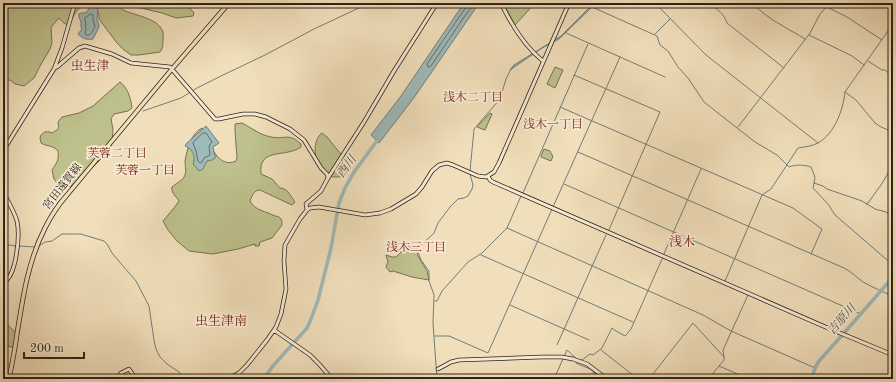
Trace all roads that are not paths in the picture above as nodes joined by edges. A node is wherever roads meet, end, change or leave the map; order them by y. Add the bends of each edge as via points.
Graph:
1 (75, 3) edge
2 (229, 3) edge
3 (437, 3) edge
4 (501, 3) edge
5 (569, 3) edge
6 (543, 61) junction
7 (55, 68) junction
8 (172, 68) junction
9 (3, 151) edge
10 (488, 176) junction
11 (328, 178) junction
12 (3, 192) edge
13 (307, 210) junction
14 (3, 283) edge
15 (274, 330) junction
16 (893, 355) edge
17 (438, 369) dead end
18 (9, 379) edge
19 (117, 379) edge
20 (136, 379) edge
21 (227, 379) edge
22 (332, 379) edge
23 (607, 379) edge

1 - 7 street
2 - 8 main road, 宮田遠賀線
3 - 11 street
4 - 6 street via 511,22
5 - 6 street
6 - 10 street via 499,163
7 - 8 street via 84,46 112,54 131,63
7 - 9 street
8 - 11 street via 216,119 255,114 290,129 308,144
8 - 18 main road, 宮田遠賀線 via 67,195 45,228 35,249 25,284
10 - 13 street via 478,176 447,163 438,165 432,171 416,194 388,211 370,215 328,208 315,207
10 - 16 street via 493,182
11 - 13 street via 321,191 306,204
12 - 14 street via 17,223 16,260 8,280
13 - 15 street via 285,245 286,289 281,314
15 - 21 street via 247,365
15 - 22 street via 319,364
17 - 23 street via 459,360 557,357 578,360
19 - 20 street via 121,373 129,370

